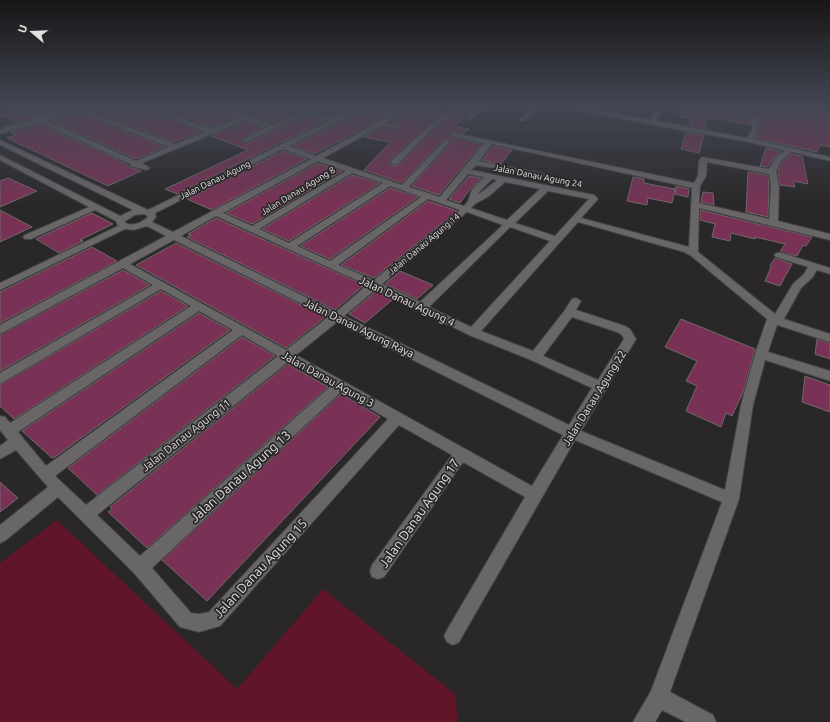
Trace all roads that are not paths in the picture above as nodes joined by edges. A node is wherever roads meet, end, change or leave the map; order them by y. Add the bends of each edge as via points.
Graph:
1 (80, 139) edge
2 (155, 139) edge
3 (196, 139) edge
4 (249, 139) edge
5 (300, 139) edge
6 (353, 139) edge
7 (418, 139) edge
8 (449, 139) edge
9 (457, 139) edge
10 (742, 139) edge
11 (246, 140) dead end
12 (749, 140) joint
13 (0, 142) edge
14 (490, 142) junction
15 (176, 147) junction
16 (284, 147) junction
17 (790, 150) junction
18 (0, 157) edge
19 (318, 158) junction
20 (830, 159) edge
21 (395, 162) dead end
22 (474, 162) junction
23 (134, 164) junction
24 (146, 168) dead end
25 (352, 170) junction
26 (470, 172) dead end
27 (772, 172) junction
28 (542, 175) dead end
29 (489, 176) junction
30 (503, 179) junction
31 (389, 183) junction
32 (696, 186) junction
33 (404, 188) junction
34 (545, 189) junction
35 (427, 196) junction
36 (441, 201) junction
37 (695, 204) junction
38 (469, 206) junction
39 (95, 207) junction
40 (216, 213) junction
41 (146, 216) junction
42 (575, 219) junction
43 (123, 223) junction
44 (773, 223) junction
45 (508, 224) junction
46 (253, 229) junction
47 (174, 236) junction
48 (28, 237) dead end
49 (830, 237) edge
50 (556, 240) junction
51 (290, 246) junction
52 (693, 253) junction
53 (779, 255) dead end
54 (122, 264) junction
55 (331, 265) junction
56 (814, 266) junction
57 (830, 271) edge
58 (160, 285) junction
59 (374, 285) junction
60 (0, 287) edge
61 (576, 301) dead end
62 (198, 306) junction
63 (422, 307) junction
64 (570, 312) junction
65 (336, 317) junction
66 (775, 320) junction
67 (0, 330) edge
68 (241, 330) junction
69 (473, 332) junction
70 (830, 338) edge
71 (761, 354) junction
72 (287, 356) junction
73 (535, 357) junction
74 (830, 376) edge
75 (0, 379) edge
76 (339, 386) junction
77 (600, 386) junction
78 (397, 418) junction
79 (9, 431) edge
80 (572, 433) junction
81 (0, 453) edge
82 (461, 454) junction
83 (45, 475) junction
84 (58, 488) junction
85 (535, 495) junction
86 (731, 499) junction
87 (86, 514) junction
88 (0, 535) edge
89 (140, 567) junction
90 (378, 572) dead end
91 (453, 636) dead end
92 (659, 697) junction
93 (643, 722) edge
94 (706, 722) edge

1 - 23 street
2 - 15 street
3 - 15 street
4 - 11 street
5 - 16 street, Jalan Danau Agung
6 - 19 street
7 - 21 street
8 - 33 street
9 - 14 street
10 - 12 street
12 - 17 street
13 - 41 street, Jalan Danau Agung Raya
14 - 22 street
14 - 32 street
15 - 23 street
16 - 19 street
16 - 41 street, Jalan Danau Agung
17 - 20 street
17 - 27 street via 779,159
18 - 39 street
19 - 25 street
19 - 40 street
22 - 28 street
22 - 36 street
23 - 24 street
25 - 31 street
25 - 46 street, Jalan Danau Agung 8
26 - 29 street, Jalan Danau Agung 24
27 - 32 street via 705,158 702,176
27 - 44 street via 775,186
29 - 30 street, Jalan Danau Agung 24
29 - 38 street, Jalan Danau Agung 14 via 475,191
30 - 34 street, Jalan Danau Agung 24
30 - 38 street, Jalan Danau Agung 14
31 - 33 street
31 - 51 street
32 - 37 street
33 - 35 street
34 - 42 street, Jalan Danau Agung 24 via 594,199
34 - 45 street
35 - 36 street
35 - 55 street
36 - 38 street
37 - 44 street
37 - 52 street
38 - 45 street
38 - 59 street, Jalan Danau Agung 14
39 - 43 street
39 - 48 street
40 - 46 street, Jalan Danau Agung 4
40 - 47 street
41 - 43 street via 130,214
41 - 43 street via 133,227
41 - 47 street, Jalan Danau Agung Raya
42 - 50 street, Jalan Danau Agung 24
42 - 52 street
43 - 60 street
44 - 49 street
45 - 50 street
45 - 63 street
46 - 51 street, Jalan Danau Agung 4
47 - 54 street
47 - 65 street, Jalan Danau Agung Raya
50 - 69 street, Jalan Danau Agung 24
51 - 55 street, Jalan Danau Agung 4
52 - 66 street
53 - 56 street
54 - 58 street, Jalan Danau Agung 3
54 - 67 street
55 - 59 street, Jalan Danau Agung 4
56 - 57 street
56 - 66 street via 797,286
58 - 62 street, Jalan Danau Agung 3
58 - 75 street
59 - 63 street, Jalan Danau Agung 4
59 - 65 street, Jalan Danau Agung 14
61 - 64 street
62 - 68 street, Jalan Danau Agung 3
62 - 79 street
63 - 69 street, Jalan Danau Agung 4
64 - 73 street
64 - 77 street, Jalan Danau Agung 22 via 621,329 630,339
65 - 72 street, Jalan Danau Agung 11
65 - 80 street, Jalan Danau Agung Raya
66 - 70 street
66 - 71 street
68 - 72 street, Jalan Danau Agung 3
68 - 83 street
69 - 73 street, Jalan Danau Agung 4
71 - 74 street
71 - 86 street via 747,405
72 - 76 street, Jalan Danau Agung 3
72 - 87 street, Jalan Danau Agung 11
73 - 77 street, Jalan Danau Agung 4
76 - 78 street, Jalan Danau Agung 3
76 - 89 street, Jalan Danau Agung 13
77 - 80 street, Jalan Danau Agung 22
78 - 82 street, Jalan Danau Agung 3
78 - 89 street, Jalan Danau Agung 15 via 214,620 199,623 186,621
79 - 81 street
79 - 83 street, Jalan Danau Agung 15
80 - 85 street, Jalan Danau Agung 22
80 - 86 street, Jalan Danau Agung Raya
82 - 85 street, Jalan Danau Agung 3
82 - 90 street, Jalan Danau Agung 17
83 - 84 street, Jalan Danau Agung 15
84 - 87 street, Jalan Danau Agung 15
84 - 88 street
85 - 91 street, Jalan Danau Agung 22
86 - 92 street
87 - 89 street, Jalan Danau Agung 15
92 - 93 street
92 - 94 street

